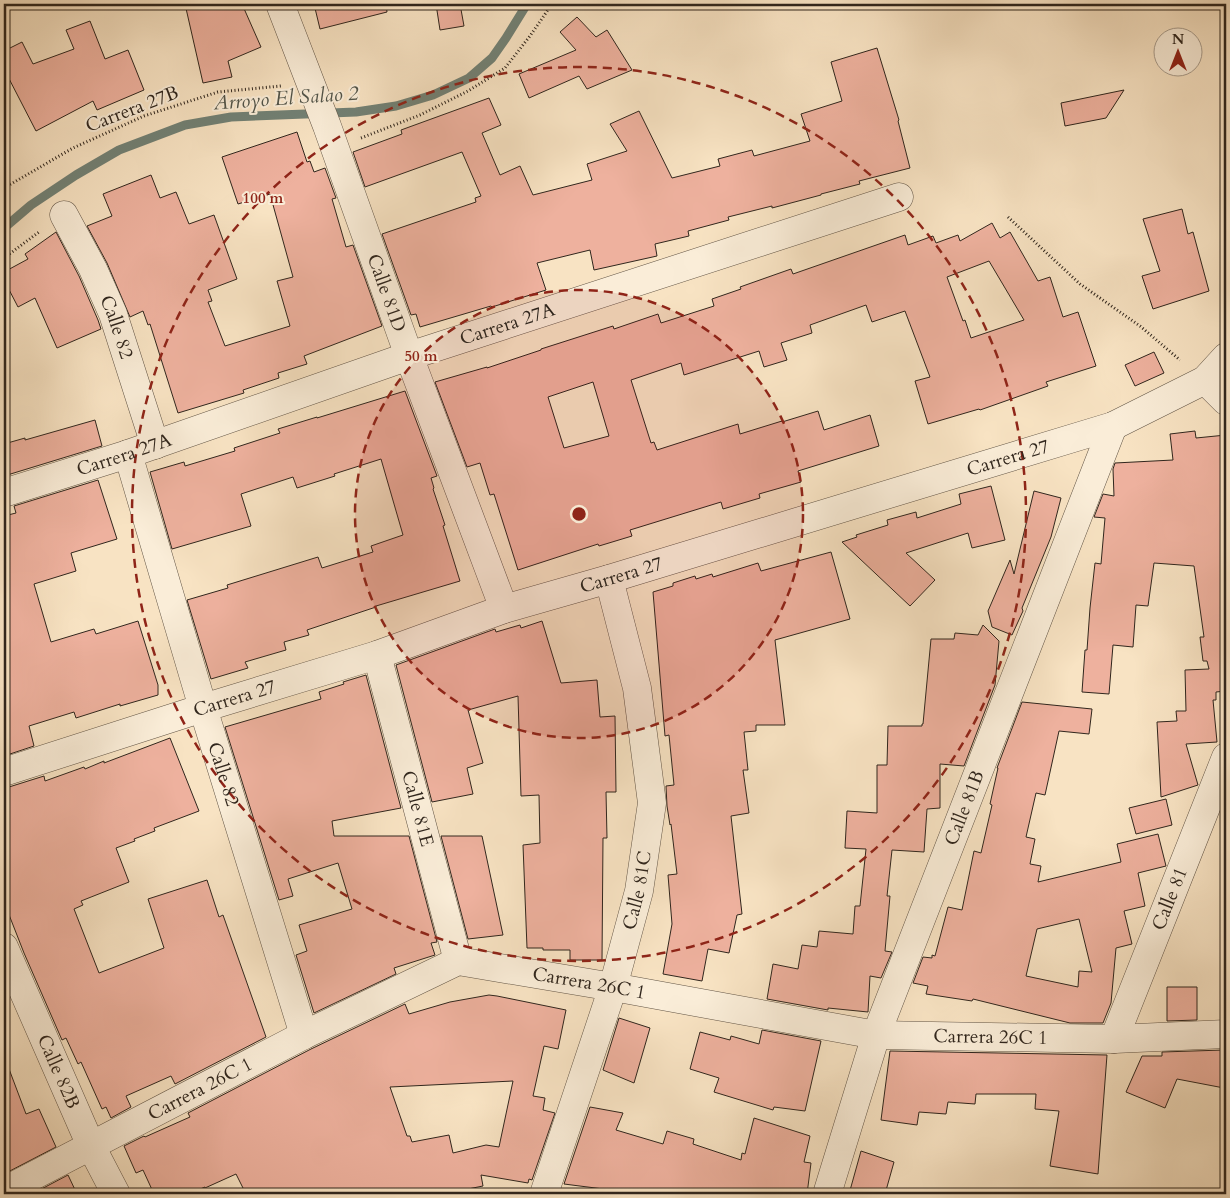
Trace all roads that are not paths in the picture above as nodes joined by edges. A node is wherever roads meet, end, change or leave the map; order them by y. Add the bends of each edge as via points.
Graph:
1 (280, 4) edge
2 (899, 197) dead end
3 (64, 214) road end
4 (409, 356) junction
5 (1226, 357) edge
6 (1205, 380) junction
7 (1226, 401) edge
8 (1113, 426) junction
9 (155, 445) junction
10 (128, 454) junction
11 (4, 493) edge
12 (608, 579) junction
13 (504, 609) junction
14 (377, 656) junction
15 (203, 708) junction
16 (1226, 757) edge
17 (4, 772) edge
18 (4, 947) edge
19 (458, 961) junction
20 (613, 987) junction
21 (304, 1034) junction
22 (1226, 1034) edge
23 (876, 1035) junction
24 (1114, 1040) junction
25 (91, 1146) junction
26 (4, 1191) edge
27 (116, 1194) edge
28 (544, 1194) edge
29 (827, 1194) edge

1 - 4 street, Calle 81D
2 - 4 street, Carrera 27A
3 - 9 street, Calle 82 via 113,314
4 - 9 street, Carrera 27A
4 - 13 street, Calle 81D
5 - 6 street, Carrera 27
6 - 7 street
6 - 8 street, Carrera 27
8 - 12 street, Carrera 27
8 - 23 street, Calle 81B
9 - 10 street, Carrera 27A
10 - 11 street, Carrera 27A
10 - 15 street, Calle 82
12 - 13 street, Carrera 27
12 - 20 street, Calle 81C via 637,688 652,803 639,891
13 - 14 street, Carrera 27
14 - 15 street, Carrera 27
14 - 19 street, Calle 81E
15 - 17 street, Carrera 27
15 - 21 street, Calle 82
16 - 24 street, Calle 81
18 - 25 street, Calle 82B
19 - 20 street, Carrera 26C 1
19 - 21 street, Carrera 26C 1
20 - 23 street, Carrera 26C 1
20 - 28 street, Calle 81C
21 - 25 street, Carrera 26C 1
22 - 24 street, Carrera 26C 1
23 - 24 street, Carrera 26C 1
23 - 29 street, Calle 81B
25 - 26 street, Carrera 26C 1
25 - 27 street, Calle 82B

